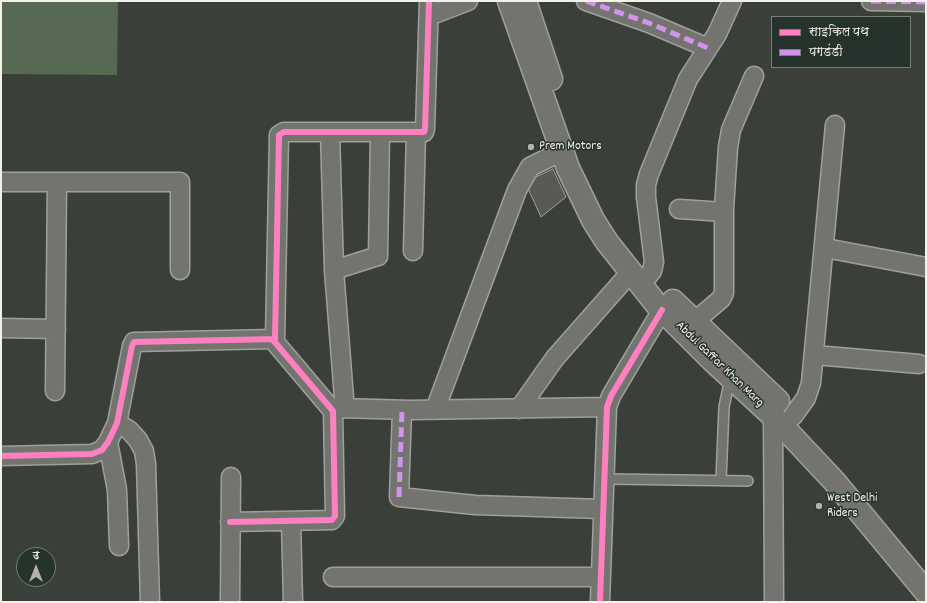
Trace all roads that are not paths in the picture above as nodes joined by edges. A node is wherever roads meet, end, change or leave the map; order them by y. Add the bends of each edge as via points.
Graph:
1 (468, 1) edge
2 (509, 1) edge
3 (525, 1) edge
4 (586, 1) edge
5 (732, 1) edge
6 (872, 1) edge
7 (926, 2) edge
8 (429, 9) edge
9 (708, 48) junction
10 (754, 76) dead end
11 (834, 125) dead end
12 (330, 132) junction
13 (380, 132) junction
14 (416, 132) junction
15 (562, 151) junction
16 (1, 182) edge
17 (57, 182) junction
18 (679, 209) dead end
19 (724, 212) junction
20 (825, 248) junction
21 (413, 251) dead end
22 (926, 267) edge
23 (180, 270) dead end
24 (334, 270) junction
25 (639, 275) junction
26 (662, 310) junction
27 (695, 321) junction
28 (1, 328) edge
29 (56, 329) junction
30 (273, 340) junction
31 (814, 355) junction
32 (919, 364) dead end
33 (730, 377) junction
34 (55, 390) dead end
35 (338, 404) junction
36 (607, 407) junction
37 (519, 409) junction
38 (402, 410) junction
39 (435, 410) junction
40 (783, 416) junction
41 (117, 423) junction
42 (108, 442) junction
43 (1, 456) edge
44 (231, 477) dead end
45 (610, 480) dead end
46 (721, 481) junction
47 (748, 481) dead end
48 (602, 509) junction
49 (291, 521) junction
50 (230, 522) junction
51 (119, 546) dead end
52 (926, 569) edge
53 (333, 577) dead end
54 (600, 577) junction
55 (926, 592) edge
56 (150, 602) edge
57 (230, 602) edge
58 (293, 602) edge
59 (600, 602) edge
60 (774, 602) edge

1 - 8 street
2 - 15 main road, Abdul Gaffar Khan Marg
3 - 25 main road, Abdul Gaffar Khan Marg via 592,195
4 - 9 street via 657,26
5 - 9 street
6 - 7 street
8 - 14 street via 425,128 424,132
9 - 25 street via 685,84 646,185 654,254 652,271
10 - 19 street via 729,139
11 - 20 street
12 - 13 street
12 - 24 street
12 - 30 street via 284,132 279,135
13 - 14 street
13 - 24 street via 378,256
14 - 21 street
15 - 25 main road, Abdul Gaffar Khan Marg via 593,220
15 - 39 street via 530,167 517,190
16 - 17 street
17 - 23 street via 180,182
17 - 29 street
18 - 19 street
19 - 27 street via 724,292 721,299
20 - 22 street
20 - 31 street
24 - 35 street
25 - 26 main road, Abdul Gaffar Khan Marg
25 - 27 main road, Abdul Gaffar Khan Marg
25 - 37 street via 555,358
26 - 33 main road, Abdul Gaffar Khan Marg
26 - 36 street
27 - 40 main road, Abdul Gaffar Khan Marg
28 - 29 street
29 - 34 street
30 - 35 street
30 - 41 street via 134,342
31 - 32 street
31 - 40 street via 811,383 806,398
33 - 40 main road, Abdul Gaffar Khan Marg
33 - 46 lane via 724,407
35 - 38 street via 340,408
35 - 49 street via 334,519
36 - 37 street
36 - 48 street
37 - 39 street
38 - 39 street
38 - 48 street via 399,497 475,505
40 - 52 main road, Abdul Gaffar Khan Marg via 861,490
40 - 55 main road, Abdul Gaffar Khan Marg
40 - 60 street
41 - 42 street
41 - 56 street via 129,430 144,452
42 - 43 street via 102,450 92,454
42 - 51 street via 117,490
44 - 50 street
45 - 46 lane
46 - 47 lane
48 - 54 street
49 - 50 street
49 - 58 street
50 - 57 street
53 - 54 street
54 - 59 street

